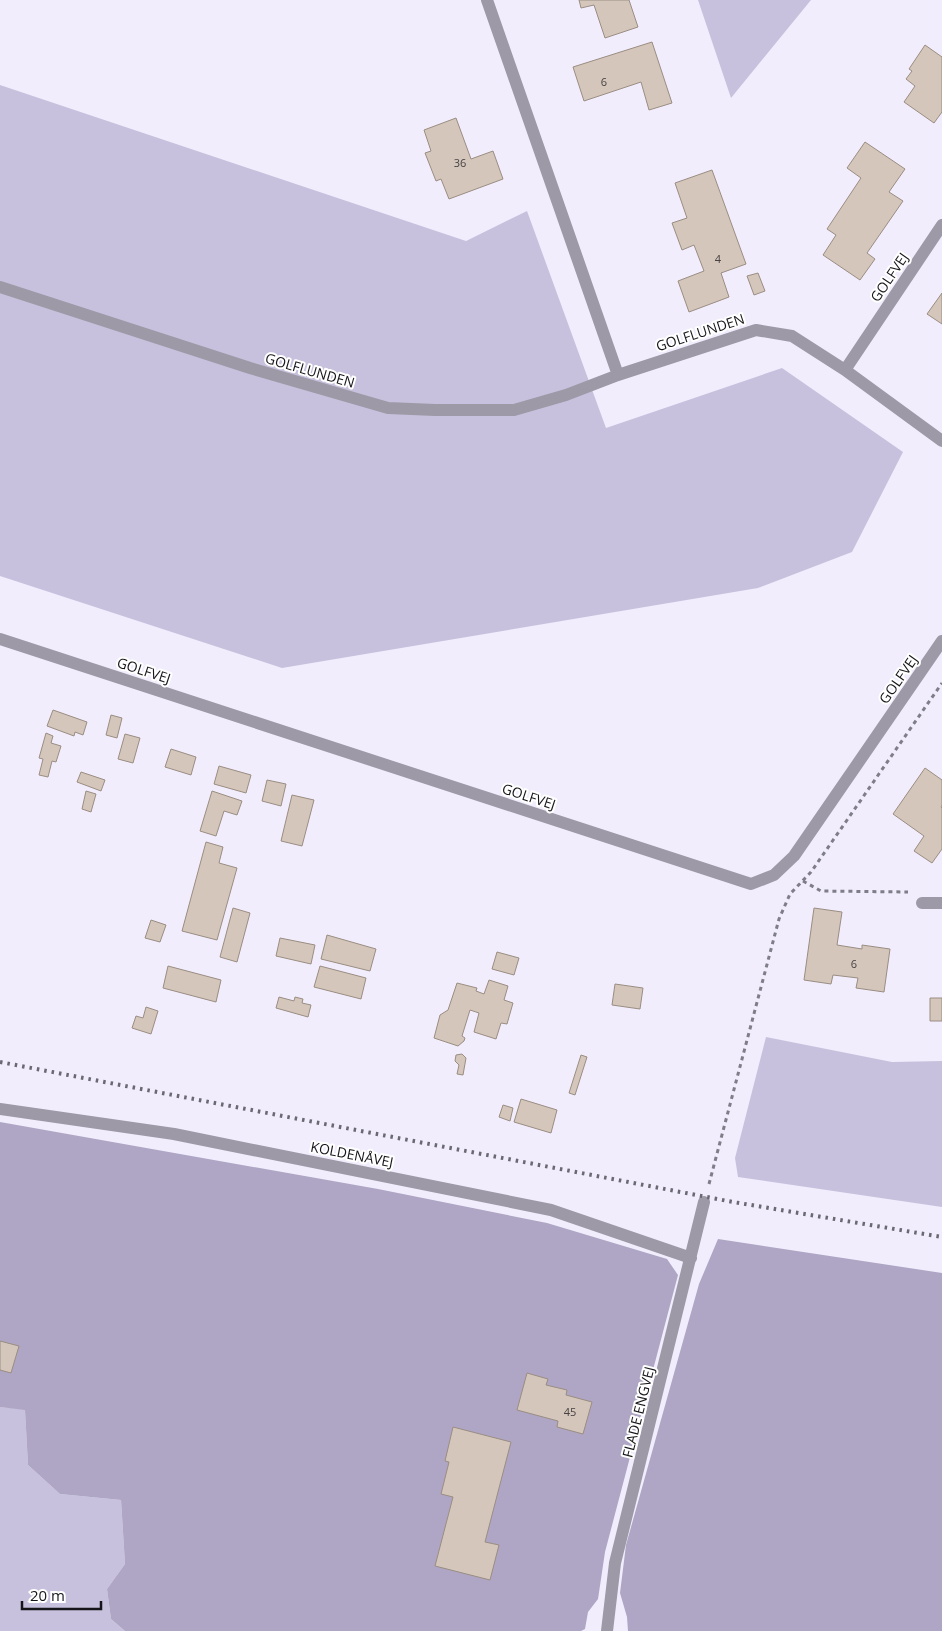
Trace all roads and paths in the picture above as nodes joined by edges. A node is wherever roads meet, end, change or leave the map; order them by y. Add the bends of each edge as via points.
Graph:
1 (487, 0) edge
2 (942, 225) edge
3 (0, 287) edge
4 (845, 370) junction
5 (618, 375) junction
6 (942, 441) edge
7 (0, 639) edge
8 (942, 641) edge
9 (942, 683) edge
10 (802, 881) junction
11 (922, 903) joint
12 (942, 903) edge
13 (0, 1108) edge
14 (704, 1202) joint
15 (691, 1258) junction
16 (607, 1631) edge

1 - 5 street
2 - 4 street, GOLFVEJ
3 - 5 street, GOLFLUNDEN via 250,368 388,408 514,410
4 - 5 street, GOLFLUNDEN via 792,336 756,330
4 - 6 street
7 - 8 street, GOLFVEJ via 751,884 774,875 794,856
9 - 10 path
10 - 11 path via 821,890 915,892
10 - 14 path via 790,894 779,919
11 - 12 street
13 - 15 street, KOLDENÅVEJ via 174,1134 551,1210
14 - 15 street, FLADE ENGVEJ
15 - 16 street, FLADE ENGVEJ via 615,1563

